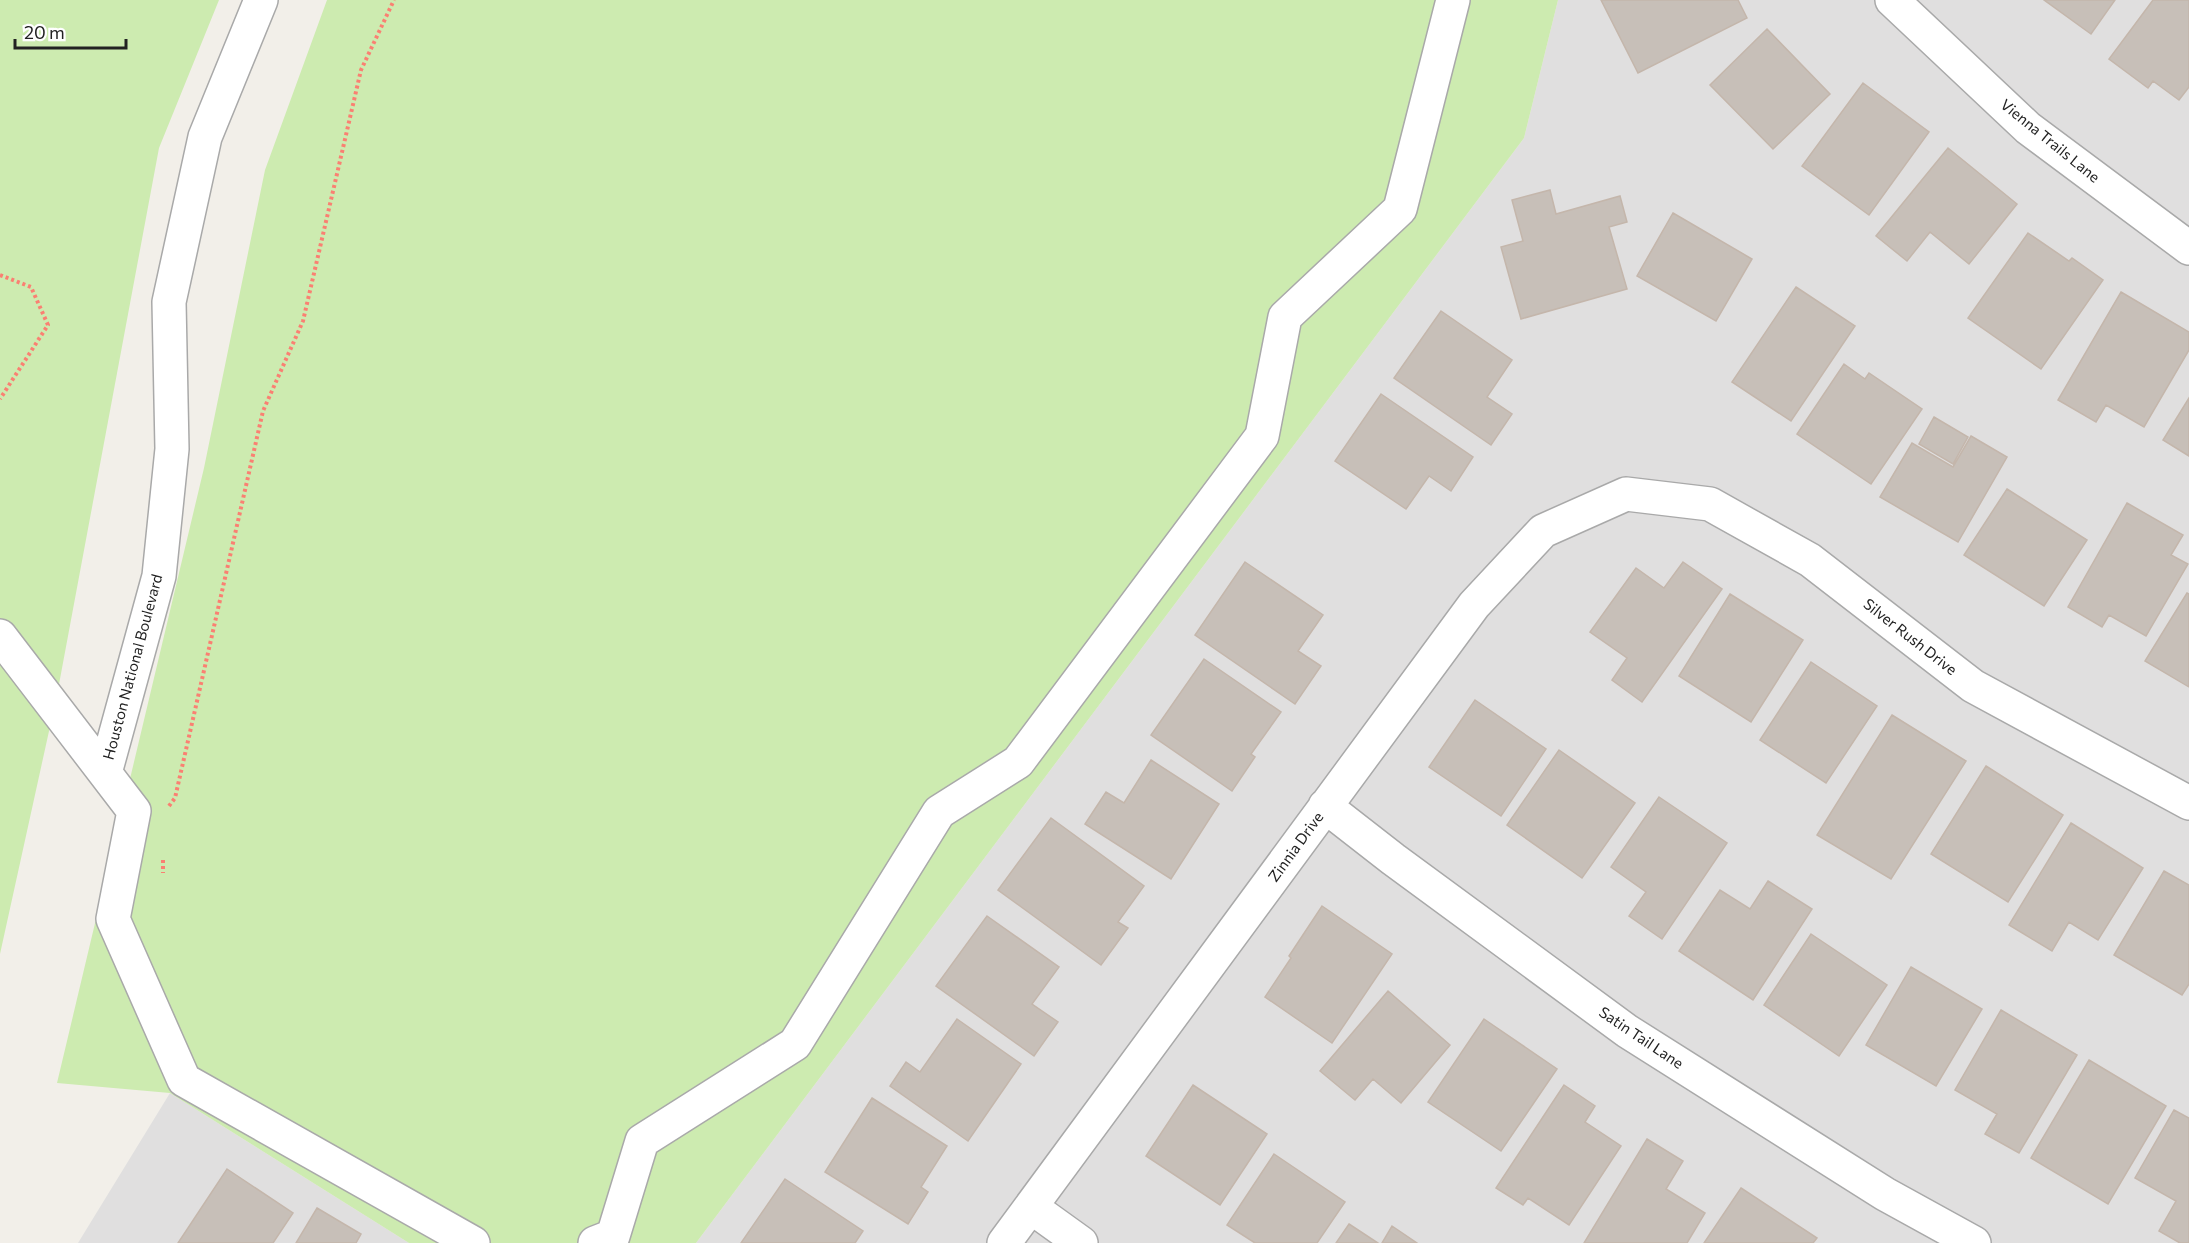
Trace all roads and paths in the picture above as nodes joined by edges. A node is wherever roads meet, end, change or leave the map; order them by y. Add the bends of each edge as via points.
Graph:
1 (261, 0) edge
2 (394, 0) edge
3 (1453, 0) edge
4 (1892, 0) edge
5 (2189, 248) edge
6 (0, 275) edge
7 (0, 399) edge
8 (1626, 494) joint
9 (0, 636) edge
10 (105, 773) junction
11 (2189, 802) edge
12 (1325, 806) junction
13 (134, 811) junction
14 (1031, 1207) junction
15 (473, 1243) edge
16 (595, 1243) edge
17 (1004, 1243) edge
18 (1081, 1243) edge
19 (1974, 1243) edge

1 - 10 street, Houston National Boulevard via 205,137 169,302 172,449 159,576
2 - 13 path via 361,70 303,321 263,411 176,798 162,814
3 - 16 street via 1400,209 1285,317 1262,436 1018,762 939,812 795,1044 642,1141 613,1236
4 - 5 street, Vienna Trails Lane via 2028,128
6 - 7 path via 32,287 48,325
8 - 11 street, Silver Rush Drive via 1710,504 1810,560 1973,686
8 - 12 street, Zinnia Drive via 1543,531 1474,605
9 - 10 street
10 - 13 street
12 - 14 street, Zinnia Drive
12 - 19 street, Satin Tail Lane via 1628,1031 1885,1194
13 - 15 street via 113,919 184,1080
14 - 17 street, Zinnia Drive
14 - 18 street

